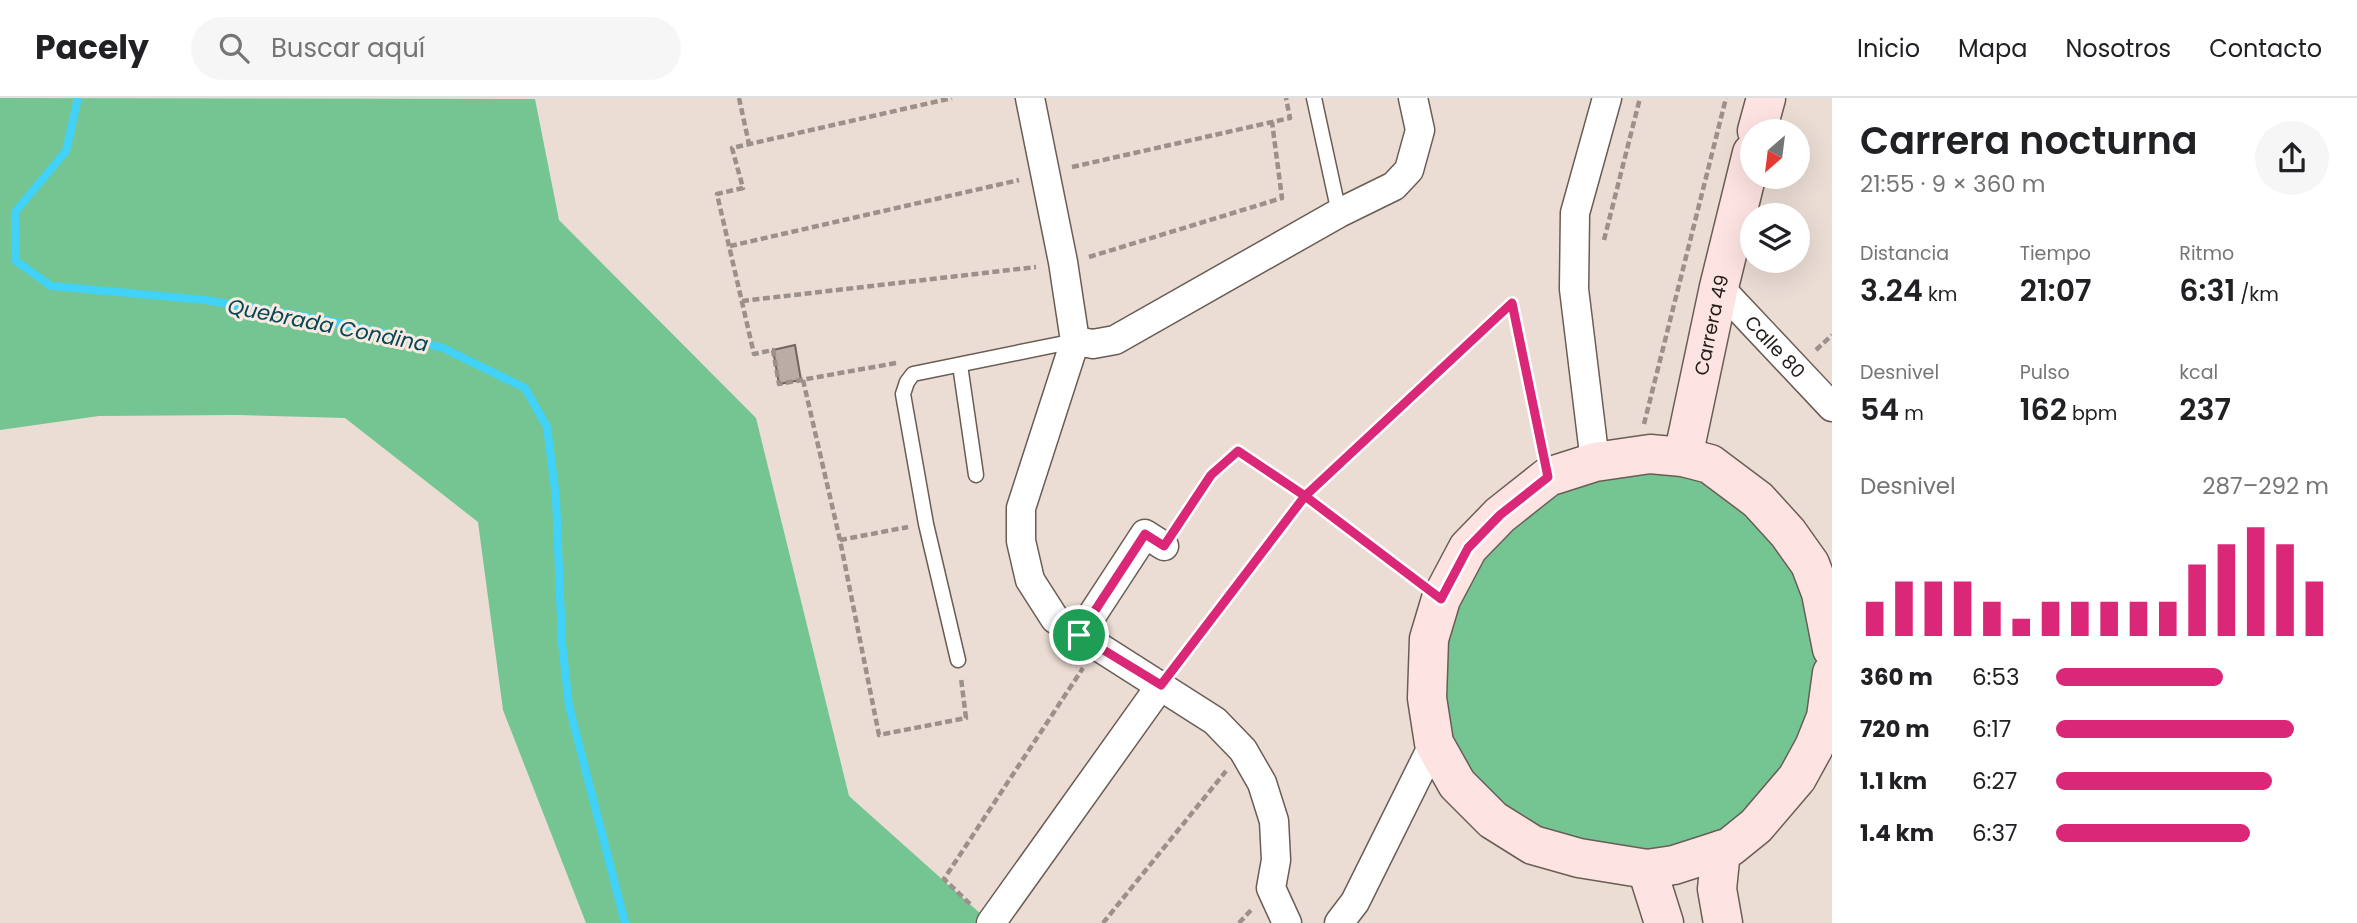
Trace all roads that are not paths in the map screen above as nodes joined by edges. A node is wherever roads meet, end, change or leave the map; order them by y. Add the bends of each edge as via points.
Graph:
1 (1030, 98) edge
2 (1314, 98) edge
3 (1413, 98) edge
4 (1607, 98) edge
5 (1766, 98) edge
6 (1760, 119) edge
7 (1743, 189) edge
8 (1339, 213) junction
9 (1719, 287) junction
10 (1075, 341) junction
11 (961, 365) junction
12 (1832, 407) edge
13 (1684, 457) junction
14 (1595, 462) junction
15 (976, 475) dead end
16 (1164, 546) road end
17 (1088, 640) junction
18 (1832, 649) edge
19 (958, 660) road end
20 (1832, 673) edge
21 (1161, 685) junction
22 (1434, 743) junction
23 (1721, 850) junction
24 (1647, 869) junction
25 (991, 922) edge
26 (1287, 923) edge
27 (1339, 923) edge
28 (1664, 923) edge
29 (1723, 923) edge

1 - 10 street
2 - 8 lane
3 - 8 street via 1420,130 1409,170 1394,186
4 - 14 street via 1575,213 1574,289
5 - 6 main road
7 - 9 main road, Carrera 49
8 - 10 street via 1115,340
9 - 12 street, Calle 80
9 - 13 main road, Carrera 49
10 - 11 lane
10 - 17 street via 1021,508 1021,541 1030,580 1055,620
11 - 15 lane
11 - 19 lane via 914,374 903,394 926,524
13 - 14 main road via 1650,454
13 - 18 main road via 1710,464 1758,500 1788,533 1810,564 1821,593
14 - 22 main road via 1548,477 1468,548 1441,599 1429,639 1427,698
16 - 17 street via 1145,534
17 - 21 street
20 - 23 main road via 1826,717 1797,778 1756,826
21 - 25 street
21 - 26 street via 1214,721 1242,750 1262,783 1274,821 1276,860 1271,888
22 - 24 main road via 1457,784 1493,820 1533,845
22 - 27 street via 1355,902
23 - 24 main road
23 - 29 main road via 1717,889
24 - 28 main road

